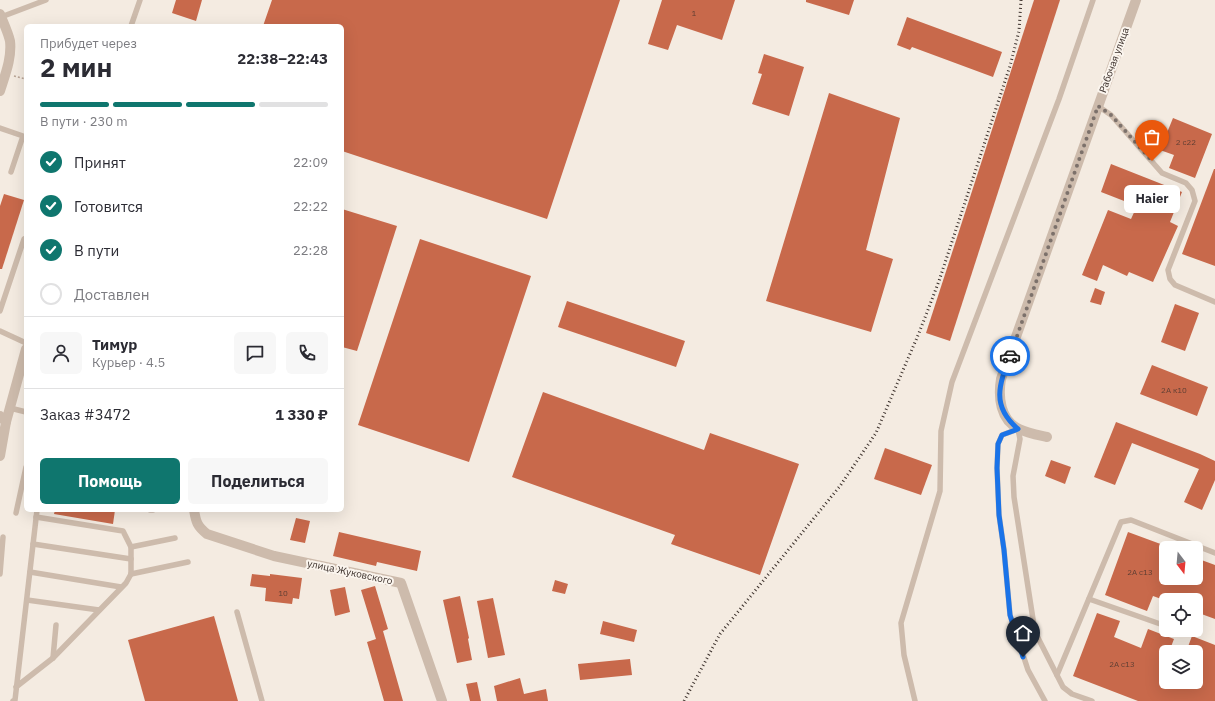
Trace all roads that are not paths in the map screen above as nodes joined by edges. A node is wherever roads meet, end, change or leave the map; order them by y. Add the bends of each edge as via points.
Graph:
1 (46, 0) edge
2 (140, 0) edge
3 (1092, 0) edge
4 (1136, 0) edge
5 (1, 15) edge
6 (131, 24) edge
7 (1, 86) edge
8 (1098, 106) junction
9 (0, 128) edge
10 (11, 172) dead end
11 (24, 239) edge
12 (1215, 302) edge
13 (0, 311) edge
14 (0, 331) edge
15 (24, 342) edge
16 (24, 356) edge
17 (10, 408) junction
18 (24, 412) edge
19 (3, 419) edge
20 (1018, 429) junction
21 (1047, 437) dead end
22 (0, 456) edge
23 (24, 476) edge
24 (37, 512) edge
25 (194, 512) edge
26 (16, 513) dead end
27 (36, 517) junction
28 (3, 537) dead end
29 (176, 538) dead end
30 (33, 544) junction
31 (131, 547) junction
32 (1215, 552) edge
33 (131, 559) junction
34 (188, 562) dead end
35 (30, 572) junction
36 (0, 574) edge
37 (131, 574) junction
38 (121, 587) junction
39 (1089, 599) junction
40 (27, 600) junction
41 (99, 610) junction
42 (237, 612) dead end
43 (1159, 624) edge
44 (56, 626) dead end
45 (53, 658) junction
46 (1057, 675) junction
47 (16, 687) junction
48 (13, 701) edge
49 (262, 701) edge
50 (442, 701) edge
51 (915, 701) edge
52 (1045, 701) edge
53 (1092, 701) edge

1 - 5 lane
2 - 6 lane
3 - 51 lane via 1059,99 952,382 941,431 940,491 901,623 904,655
4 - 8 street, Рабочая улица
5 - 7 street via 10,39 9,61
8 - 12 lane via 1111,115 1162,173 1186,183 1192,190 1196,201 1168,270 1175,285
8 - 20 street, Рабочая улица via 1001,379 1001,406 1004,415
9 - 10 lane via 23,136
11 - 13 lane
14 - 15 lane
16 - 17 street
17 - 18 lane
17 - 19 street
19 - 22 street
20 - 21 street, Рабочая улица
20 - 46 lane via 1020,439 1013,476 1014,496 1035,632
20 - 52 lane via 1002,435 998,444 999,515 1010,615 1028,670
23 - 26 lane
24 - 27 lane
25 - 50 street, улица Жуковского via 199,528 208,534 274,556 401,583
27 - 30 lane
27 - 31 lane via 123,531
28 - 36 lane
29 - 31 lane
30 - 33 lane
30 - 35 lane
31 - 33 lane
32 - 39 lane via 1131,520 1121,522
33 - 37 lane
34 - 37 lane
35 - 38 lane
35 - 40 lane
37 - 38 lane
38 - 41 lane
39 - 43 lane
39 - 46 lane
40 - 41 lane
40 - 47 lane
41 - 45 lane
42 - 49 lane
44 - 45 lane
45 - 47 lane
46 - 53 lane via 1063,687 1072,694
47 - 48 lane

